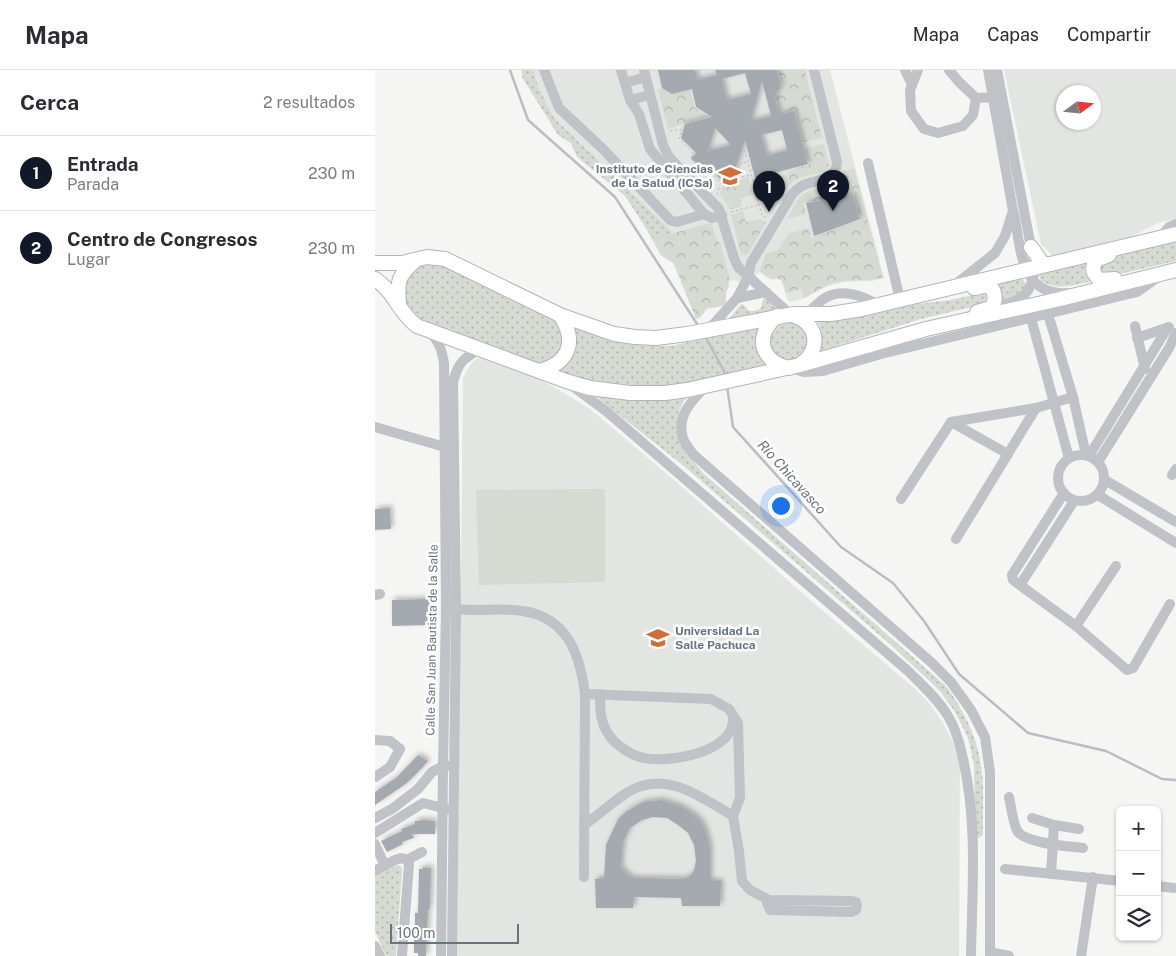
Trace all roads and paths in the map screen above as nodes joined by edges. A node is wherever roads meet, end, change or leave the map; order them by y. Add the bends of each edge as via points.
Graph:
1 (544, 70) edge
2 (621, 70) edge
3 (813, 70) edge
4 (905, 70) edge
5 (918, 70) edge
6 (949, 70) edge
7 (988, 70) edge
8 (997, 70) edge
9 (645, 73) edge
10 (625, 82) junction
11 (912, 85) junction
12 (650, 95) junction
13 (976, 98) junction
14 (998, 98) junction
15 (630, 100) junction
16 (667, 132) dead end
17 (745, 150) dead end
18 (747, 161) junction
19 (868, 163) dead end
20 (704, 172) junction
21 (751, 175) junction
22 (699, 177) dead end
23 (734, 179) junction
24 (721, 182) junction
25 (717, 195) dead end
26 (759, 205) junction
27 (1013, 211) junction
28 (704, 214) junction
29 (725, 214) junction
30 (770, 219) dead end
31 (1176, 224) edge
32 (1176, 234) edge
33 (1159, 239) junction
34 (1031, 247) junction
35 (417, 260) junction
36 (375, 263) edge
37 (1052, 264) junction
38 (1171, 271) edge
39 (1031, 273) junction
40 (748, 277) junction
41 (375, 279) edge
42 (951, 288) junction
43 (766, 292) junction
44 (1087, 292) junction
45 (917, 296) junction
46 (737, 298) junction
47 (900, 300) junction
48 (399, 308) junction
49 (991, 308) junction
50 (1048, 314) junction
51 (560, 315) junction
52 (783, 315) junction
53 (1031, 318) junction
54 (1135, 326) dead end
55 (427, 330) junction
56 (706, 330) junction
57 (1173, 330) edge
58 (1137, 338) junction
59 (909, 340) junction
60 (479, 349) junction
61 (795, 366) junction
62 (1144, 366) junction
63 (539, 371) junction
64 (566, 381) junction
65 (1149, 382) junction
66 (718, 384) junction
67 (1073, 396) junction
68 (1054, 402) junction
69 (1036, 408) junction
70 (951, 422) junction
71 (375, 427) edge
72 (445, 447) junction
73 (1008, 454) junction
74 (1087, 455) junction
75 (1069, 458) junction
76 (1098, 462) junction
77 (1105, 480) junction
78 (1064, 494) junction
79 (1098, 495) junction
80 (901, 500) dead end
81 (1074, 501) junction
82 (1176, 522) edge
83 (956, 539) dead end
84 (1176, 543) edge
85 (1115, 566) dead end
86 (1020, 585) junction
87 (1170, 604) dead end
88 (451, 609) junction
89 (1076, 626) junction
90 (585, 694) junction
91 (600, 694) junction
92 (733, 717) junction
93 (375, 740) edge
94 (443, 766) junction
95 (455, 766) junction
96 (375, 777) edge
97 (418, 789) junction
98 (1009, 797) dead end
99 (423, 803) junction
100 (442, 808) junction
101 (392, 809) junction
102 (454, 809) junction
103 (733, 816) junction
104 (375, 818) edge
105 (1032, 818) dead end
106 (399, 820) junction
107 (584, 825) junction
108 (1054, 825) junction
109 (1079, 829) dead end
110 (375, 834) edge
111 (375, 844) edge
112 (1053, 844) junction
113 (1083, 848) dead end
114 (972, 850) junction
115 (991, 851) junction
116 (422, 852) dead end
117 (407, 860) junction
118 (380, 869) edge
119 (1005, 869) dead end
120 (1051, 874) junction
121 (584, 877) dead end
122 (1093, 877) junction
123 (1116, 880) edge
124 (1161, 886) edge
125 (1175, 888) dead end
126 (769, 900) junction
127 (375, 946) edge
128 (990, 954) edge
129 (380, 956) edge
130 (402, 956) edge
131 (441, 956) edge
132 (452, 956) edge
133 (971, 956) edge
134 (1009, 956) edge
135 (1081, 956) edge

1 - 28 street via 559,108 670,220 677,222
2 - 10 street
3 - 40 street via 837,169 828,178 806,184 793,193 751,263
4 - 11 street
5 - 11 street
6 - 13 street
7 - 14 street
8 - 14 street
9 - 10 street
9 - 12 street
10 - 15 street
11 - 13 street via 911,111 924,129 938,133 963,126 973,115
12 - 15 street
12 - 29 street via 669,157
13 - 14 street
14 - 27 street
14 - 34 street
15 - 28 street via 639,114 653,154
16 - 20 path via 682,130 679,138 693,154 690,158
17 - 18 path
18 - 21 path
18 - 23 path via 739,164
19 - 47 street
20 - 22 path
20 - 24 path via 708,168
21 - 23 path
21 - 26 path
23 - 24 path
24 - 25 path
26 - 29 path
26 - 30 path via 762,216
27 - 39 street
27 - 42 street via 995,253
28 - 29 street via 712,218
29 - 40 street via 733,258
31 - 33 street
32 - 33 main road
33 - 37 main road
33 - 38 main road via 1095,260 1095,276 1108,281 1140,273
34 - 37 main road via 1043,264
34 - 39 street
35 - 36 main road
35 - 48 main road via 400,276
35 - 51 main road via 445,259
37 - 39 main road
38 - 44 main road
38 - 50 street via 1137,292
39 - 42 main road
39 - 44 street via 1038,286 1051,293
39 - 49 street via 1021,299
40 - 43 street
40 - 46 street
41 - 48 main road via 388,290
42 - 45 main road
43 - 46 street
43 - 52 street
44 - 59 main road
45 - 47 main road
45 - 49 main road via 952,294 985,286 994,294
46 - 56 street
47 - 52 main road via 831,314
48 - 55 main road via 408,320
49 - 59 main road via 929,323
50 - 53 street
50 - 67 street
51 - 56 main road via 614,334 656,338
51 - 63 main road via 570,335 567,352 558,363
52 - 56 main road
52 - 61 main road via 805,320 813,331 813,352
52 - 61 main road via 770,322 763,338 765,350 777,364
53 - 59 street
53 - 68 street
54 - 58 street
55 - 60 main road
55 - 72 street, Calle San Juan Bautista de la Salle via 438,341 442,351
57 - 58 street
57 - 62 street
57 - 65 street via 1169,348
58 - 62 street
59 - 61 main road
60 - 63 main road
60 - 88 street, Calle San Juan Bautista de la Salle via 461,362 453,382
61 - 66 main road
62 - 65 street
62 - 74 street
63 - 64 main road
64 - 66 main road via 590,388 647,394
64 - 114 street via 689,482 908,671 936,700 958,736 969,785
65 - 76 street
66 - 115 street via 687,406 681,422 683,438 694,455 951,682 971,710 985,738 991,772
67 - 68 street
67 - 74 street
68 - 69 street
68 - 75 street
69 - 70 street
69 - 73 street
70 - 73 street
70 - 80 street
71 - 72 street
72 - 88 street, Calle San Juan Bautista de la Salle
73 - 83 street
74 - 75 street
74 - 76 street
75 - 78 street via 1058,475
76 - 77 street
77 - 79 street
77 - 82 street
78 - 81 street
78 - 86 street via 1012,575
79 - 81 street via 1089,500
79 - 84 street
81 - 86 street
85 - 89 street
86 - 89 street
87 - 89 street via 1133,668 1127,670
88 - 90 street via 523,611 545,618 561,630 575,649
88 - 94 street, Calle San Juan Bautista de la Salle
88 - 95 street, Calle San Juan Bautista de la Salle
90 - 91 street
90 - 107 street
91 - 92 street via 711,699 729,709
91 - 92 street via 601,718 609,735 636,756 659,760 687,757 708,749 723,740 731,729
92 - 103 street via 738,723 740,798
93 - 96 street via 391,740 400,750 390,767
94 - 95 street
94 - 97 street via 432,772
94 - 100 street, Calle San Juan Bautista de la Salle
95 - 102 street, Calle San Juan Bautista de la Salle
97 - 99 street
97 - 101 street
98 - 112 street via 1017,830 1024,837
99 - 100 street
99 - 106 street
100 - 102 street
100 - 131 street, Calle San Juan Bautista de la Salle
101 - 104 street
101 - 106 street
102 - 132 street, Calle San Juan Bautista de la Salle
103 - 107 street via 688,789 651,784 631,790
103 - 126 street via 742,881 750,890
105 - 108 street
106 - 110 street
107 - 121 street
108 - 109 street
108 - 112 street
111 - 118 street
112 - 113 street
112 - 120 street
114 - 115 street
114 - 133 street
115 - 128 street
116 - 117 street
117 - 118 street via 395,860
117 - 130 street
119 - 120 street
120 - 122 street
122 - 123 street
122 - 135 street
124 - 125 street
126 - 126 street via 852,901 857,906 851,912 770,910
127 - 129 street
128 - 134 street

